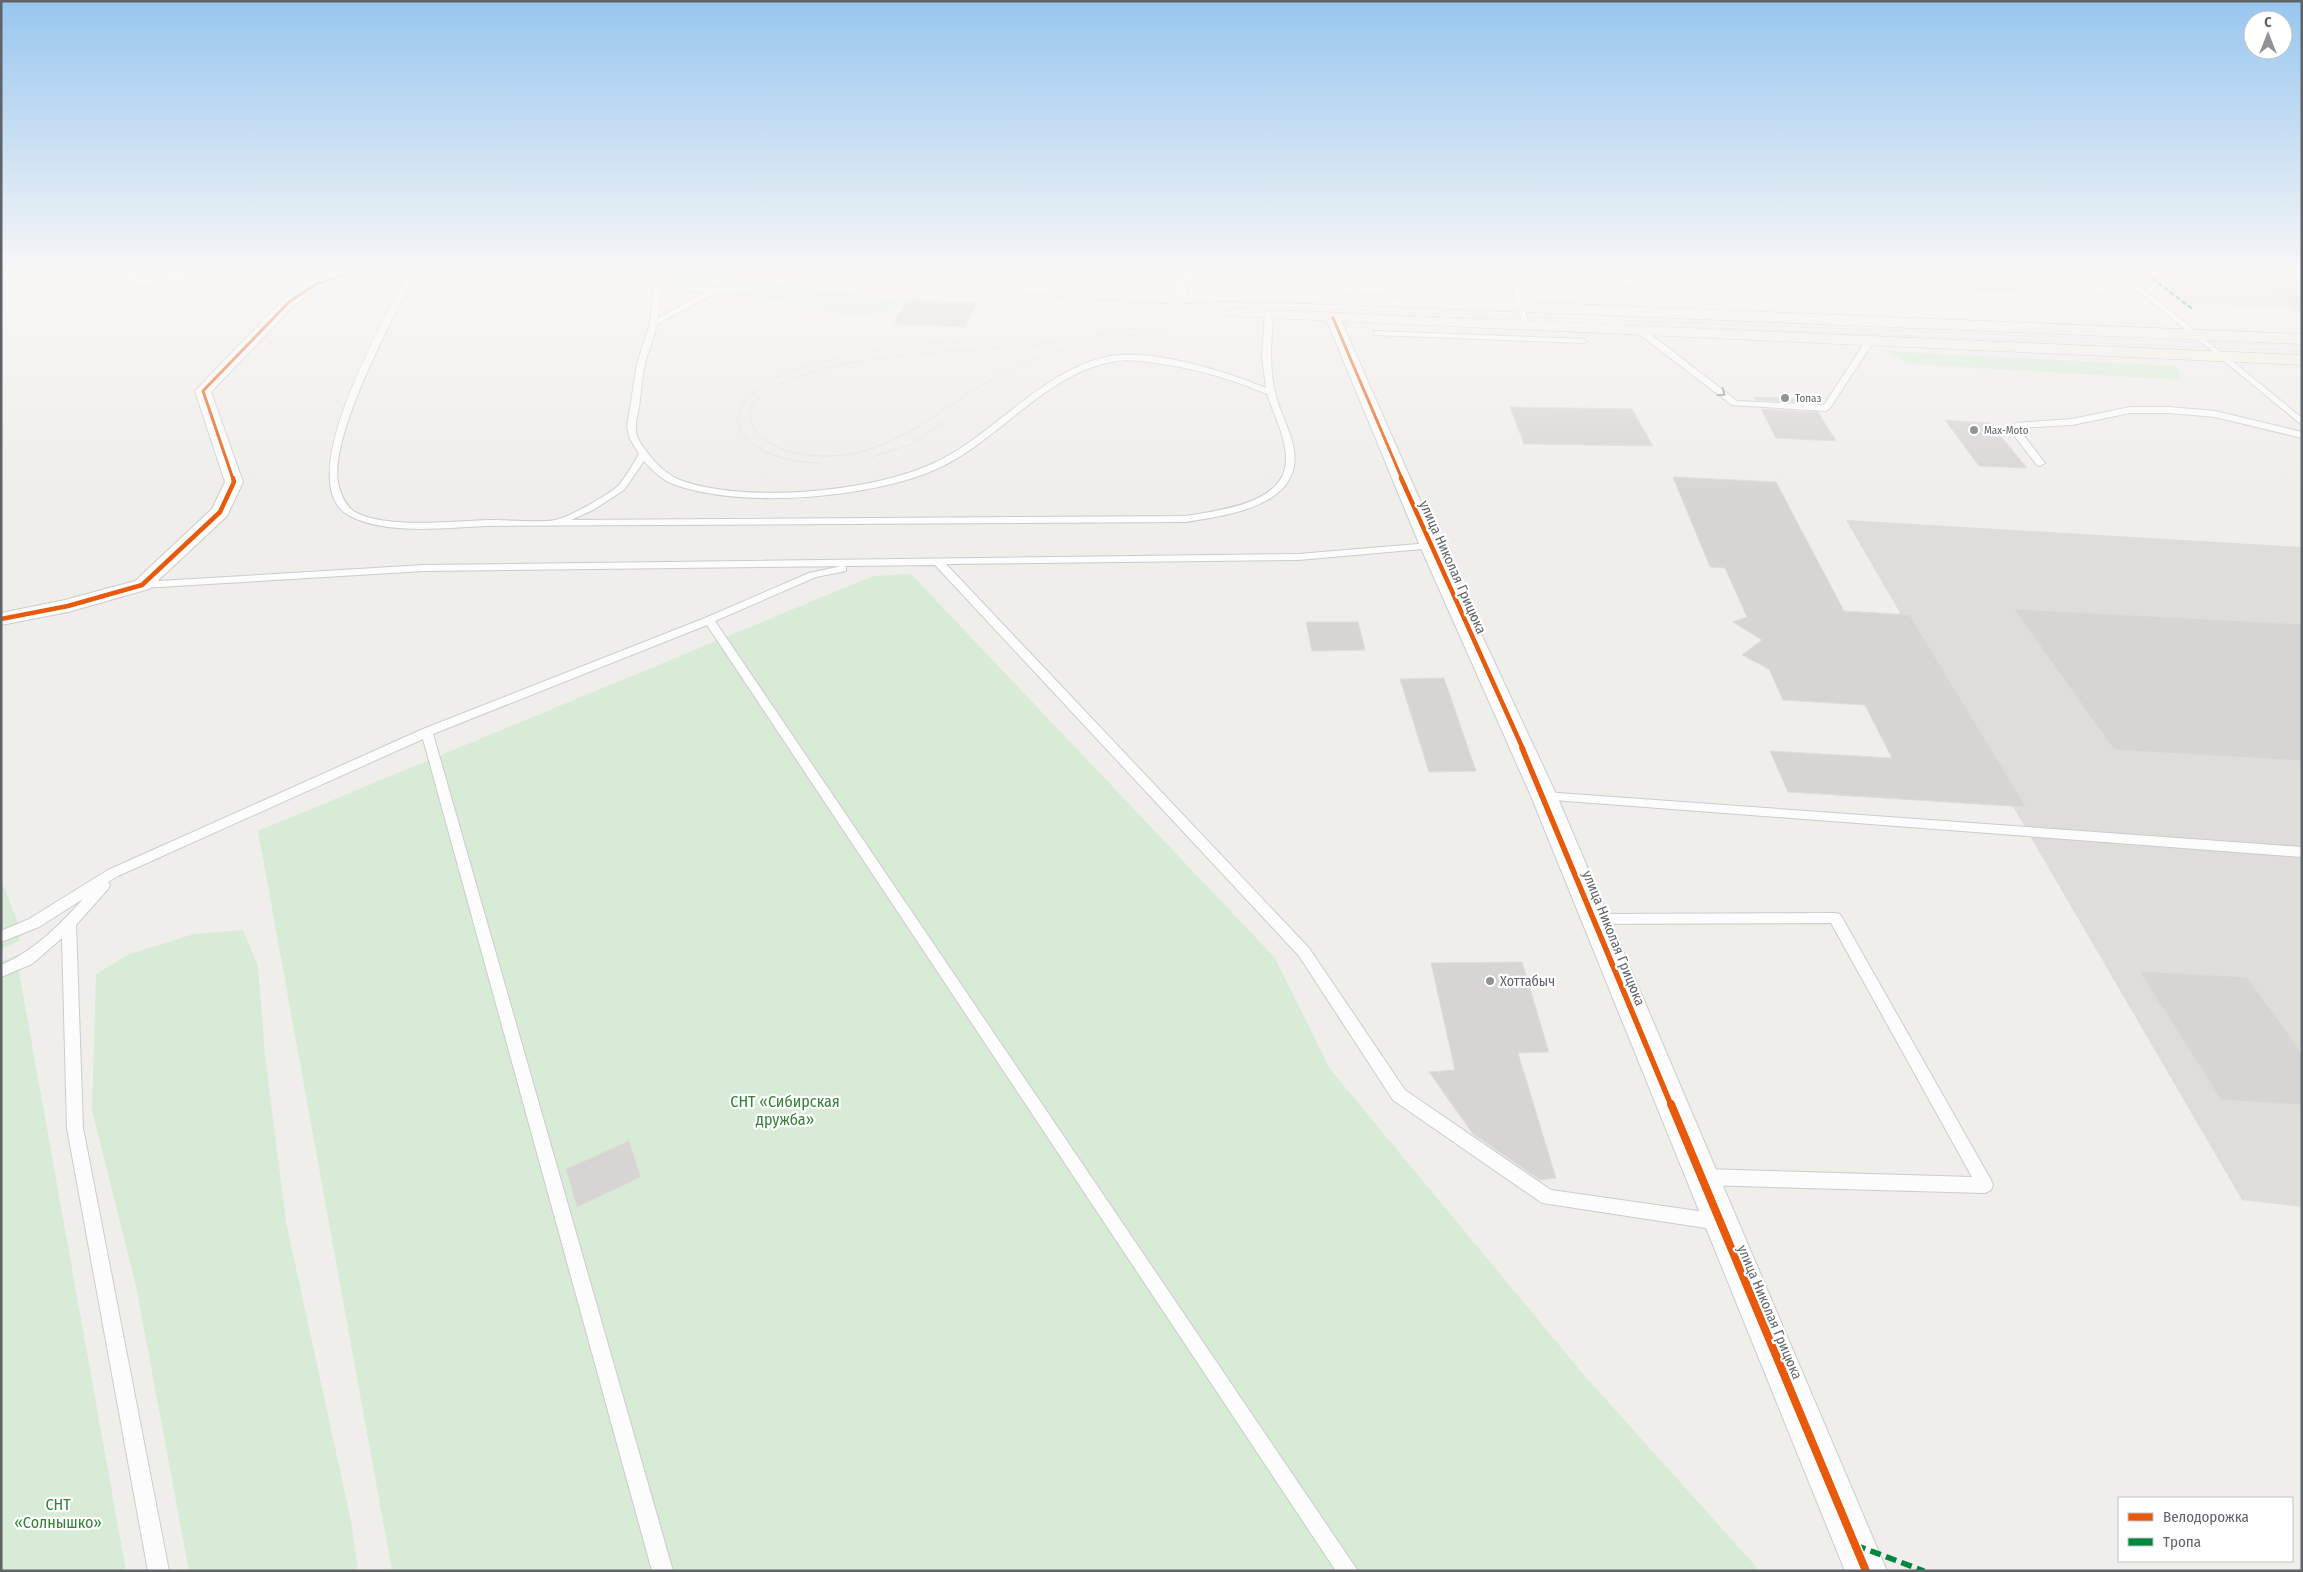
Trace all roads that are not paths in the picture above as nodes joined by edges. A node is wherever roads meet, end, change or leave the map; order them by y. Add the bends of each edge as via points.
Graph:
1 (245, 347) edge
2 (376, 347) edge
3 (647, 347) edge
4 (1267, 347) edge
5 (1345, 347) edge
6 (1662, 347) edge
7 (1866, 347) edge
8 (2019, 347) edge
9 (2211, 347) edge
10 (2221, 356) junction
11 (2302, 360) edge
12 (1271, 393) junction
13 (2302, 422) edge
14 (2302, 435) edge
15 (644, 454) junction
16 (2040, 463) dead end
17 (556, 523) junction
18 (1430, 546) junction
19 (938, 562) junction
20 (866, 563) junction
21 (142, 585) junction
22 (1, 619) edge
23 (709, 620) junction
24 (427, 732) junction
25 (1544, 796) junction
26 (2302, 852) edge
27 (113, 873) junction
28 (1594, 919) junction
29 (69, 924) junction
30 (1, 937) edge
31 (1, 971) edge
32 (1701, 1177) junction
33 (1720, 1222) junction
34 (159, 1571) edge
35 (664, 1571) edge
36 (1348, 1571) edge
37 (1866, 1571) edge

1 - 21 street via 203,391 234,482 220,512
2 - 17 lane via 350,402 335,453 332,479 340,504 353,515 371,521 411,524
3 - 15 lane via 632,432
4 - 12 lane
5 - 18 street, улица Николая Грицюка
6 -> 7 lane via 1735,403 1826,408
8 - 10 highway
9 - 10 lane
10 - 11 highway
10 - 13 lane
12 - 15 lane via 1192,367 1109,359 1062,377 974,445 939,464 902,479 837,492 766,494 712,491 676,482 655,470
12 - 17 lane via 1288,446 1290,467 1284,485 1262,501 1186,519
14 - 16 lane via 2215,414 2169,410 2130,410 2072,422 2015,426 2013,429
15 - 17 lane via 621,488 590,508
18 - 19 lane via 1298,557
18 - 25 street, улица Николая Грицюка
19 - 20 lane
19 - 33 lane via 1304,952 1398,1095 1548,1197
20 - 21 lane via 424,568
20 - 23 lane via 813,575
21 - 22 street via 68,606
23 - 24 lane
23 - 36 lane
24 - 27 lane
24 - 35 lane
25 - 26 lane
25 - 28 street, улица Николая Грицюка
27 - 29 lane
27 - 30 lane via 34,923
28 - 32 street, улица Николая Грицюка
28 - 32 lane via 1835,918 1985,1185
29 - 31 lane via 27,960
29 - 34 lane via 75,1128
32 - 33 street, улица Николая Грицюка
33 - 37 street, улица Николая Грицюка

